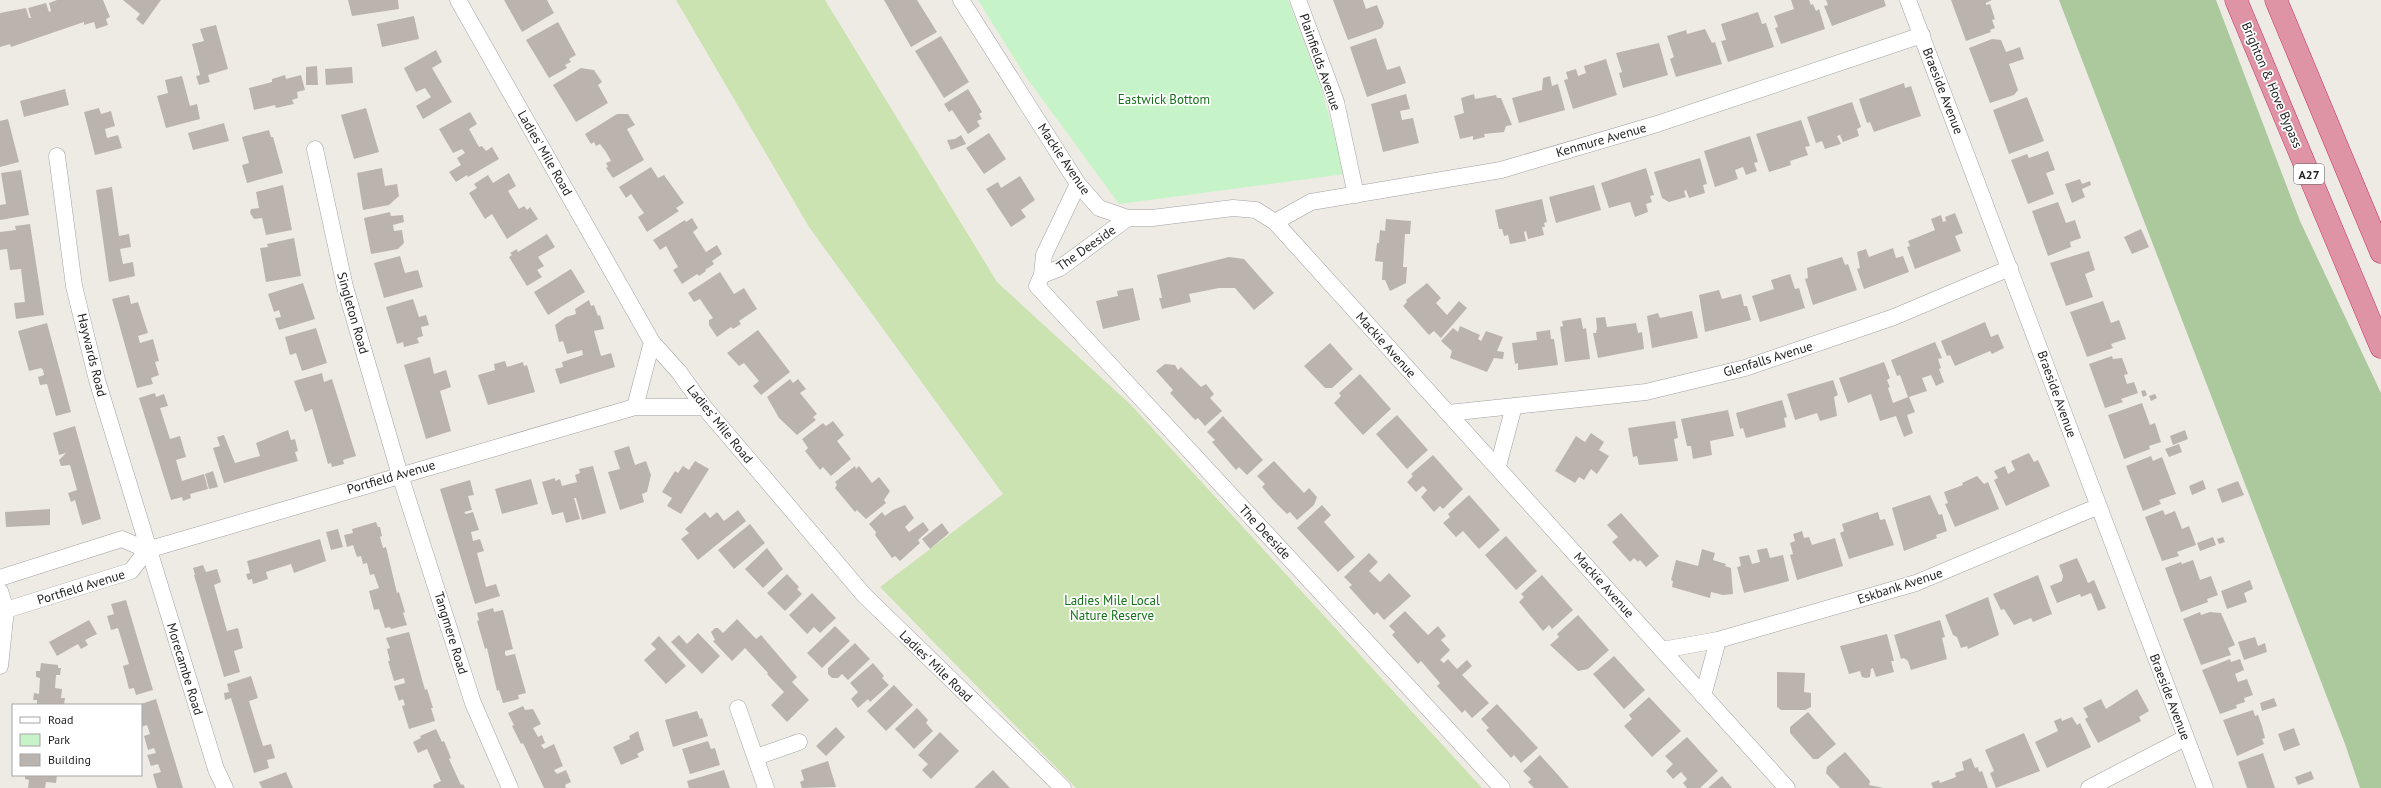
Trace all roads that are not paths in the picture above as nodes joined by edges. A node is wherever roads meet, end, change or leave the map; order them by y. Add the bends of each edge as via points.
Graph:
1 (458, 0) edge
2 (961, 0) edge
3 (1298, 0) edge
4 (1908, 0) edge
5 (2236, 0) edge
6 (2276, 0) edge
7 (1922, 35) junction
8 (315, 149) dead end
9 (57, 156) dead end
10 (1078, 184) junction
11 (1356, 195) junction
12 (1128, 218) junction
13 (1275, 222) junction
14 (2381, 252) edge
15 (2010, 268) junction
16 (1042, 275) junction
17 (652, 342) junction
18 (2381, 347) edge
19 (1514, 406) junction
20 (636, 407) junction
21 (704, 407) junction
22 (1448, 413) junction
23 (1498, 466) junction
24 (400, 474) junction
25 (2099, 506) junction
26 (147, 550) junction
27 (0, 578) edge
28 (0, 591) edge
29 (6, 610) junction
30 (1718, 640) junction
31 (1662, 650) junction
32 (0, 666) edge
33 (1703, 696) junction
34 (738, 708) dead end
35 (2185, 738) junction
36 (798, 742) dead end
37 (756, 757) junction
38 (225, 788) edge
39 (510, 788) edge
40 (766, 788) edge
41 (1062, 788) edge
42 (1502, 788) edge
43 (1787, 788) edge
44 (2089, 788) edge
45 (2205, 788) edge

1 - 17 street, Ladies' Mile Road
2 - 10 street, Mackie Avenue
3 - 11 street, Plainfields Avenue via 1336,102
4 - 7 street, Braeside Avenue
5 - 18 highway, Brighton & Hove Bypass / A27
6 - 14 highway, A27
7 - 11 street, Kenmure Avenue via 1657,124 1501,170
7 - 15 street, Braeside Avenue
8 - 24 street, Singleton Road via 345,287
9 - 26 street, Haywards Road via 74,286 97,380
10 - 12 street, Mackie Avenue via 1099,208
10 - 16 street, The Deeside via 1044,255
11 - 13 street, Kenmure Avenue via 1311,202
12 - 13 street, Mackie Avenue via 1152,218 1233,208 1256,210
12 - 16 street, The Deeside via 1060,268
13 - 22 street, Mackie Avenue
15 - 19 street, Glenfalls Avenue via 1894,317 1745,368 1646,392
15 - 25 street, Braeside Avenue
16 - 42 street, The Deeside via 1037,286
17 - 20 street
17 - 21 street, Ladies' Mile Road via 679,372
19 - 22 street, Glenfalls Avenue
19 - 23 street
20 - 21 street, Portfield Avenue
20 - 24 street, Portfield Avenue
21 - 41 street, Ladies' Mile Road via 864,595
22 - 23 street, Mackie Avenue
23 - 31 street, Mackie Avenue
24 - 26 street, Portfield Avenue
24 - 39 street, Tangmere Road via 473,703
25 - 30 street, Eskbank Avenue via 1916,584
25 - 35 street, Braeside Avenue
26 - 27 street via 122,540
26 - 29 street, Portfield Avenue via 132,571
26 - 38 street, Morecambe Road via 216,769
28 - 29 street
29 - 32 street
30 - 31 street, Eskbank Avenue
30 - 33 street
31 - 33 street, Mackie Avenue
33 - 43 street, Mackie Avenue
34 - 37 street
35 - 44 street
35 - 45 street, Braeside Avenue
36 - 37 street
37 - 40 street

